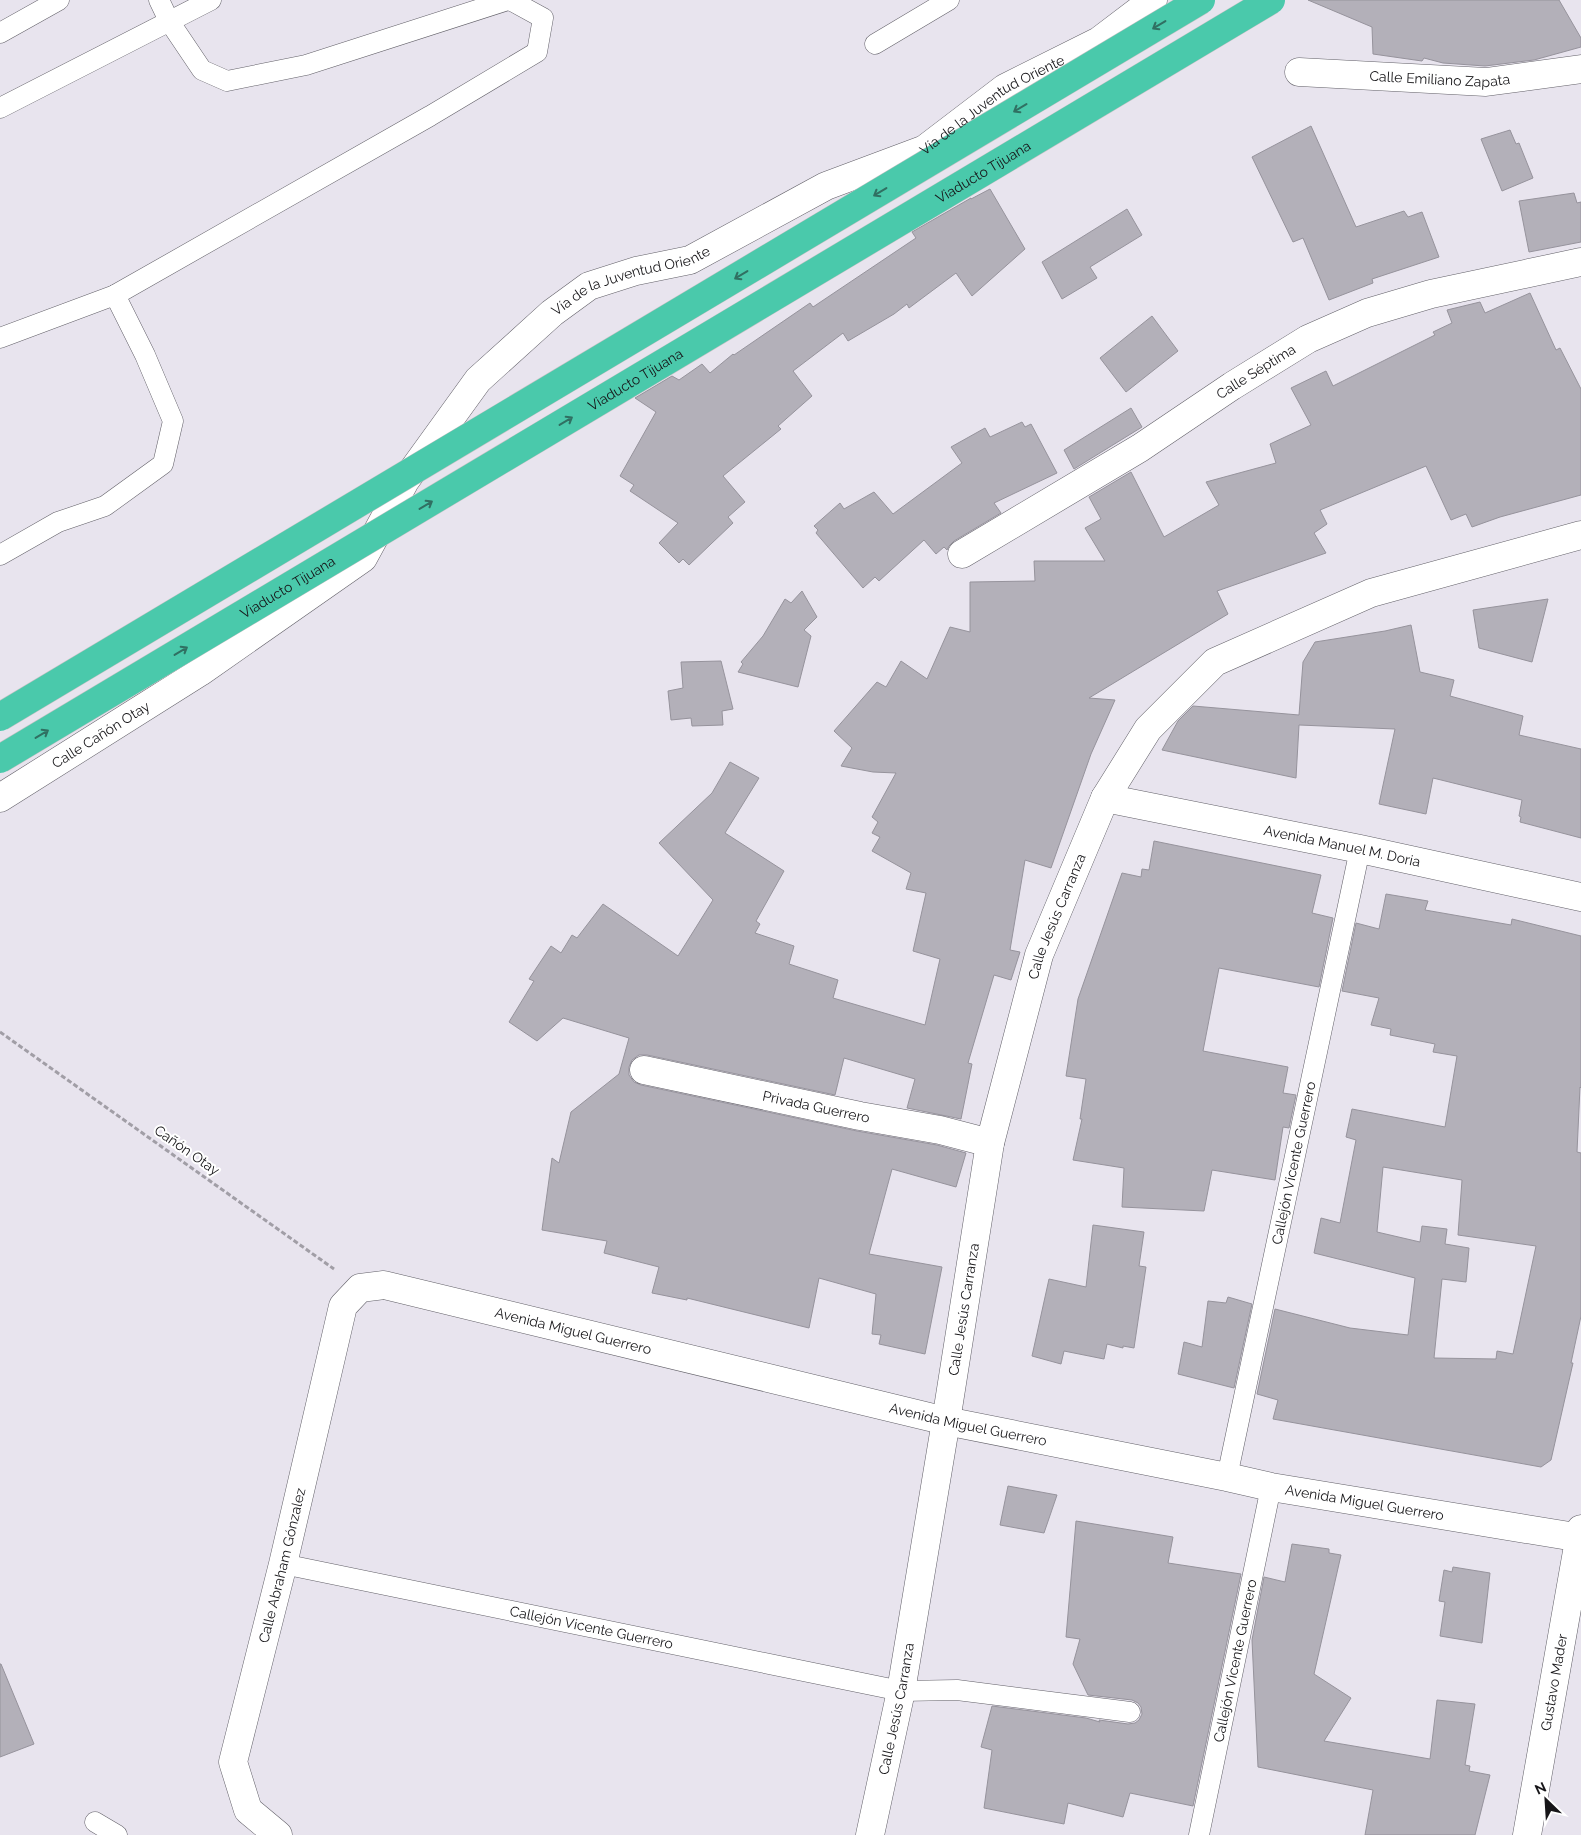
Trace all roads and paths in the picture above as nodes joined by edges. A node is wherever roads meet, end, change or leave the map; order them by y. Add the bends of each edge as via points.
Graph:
1 (59, 0) edge
2 (159, 0) edge
3 (211, 0) edge
4 (509, 0) edge
5 (949, 0) edge
6 (1153, 0) edge
7 (1201, 0) edge
8 (1271, 0) edge
9 (169, 21) junction
10 (0, 33) edge
11 (875, 44) dead end
12 (1581, 69) edge
13 (1299, 72) dead end
14 (0, 108) edge
15 (1581, 262) edge
16 (115, 295) junction
17 (0, 338) edge
18 (1581, 535) edge
19 (962, 554) dead end
20 (0, 555) edge
21 (200, 672) joint
22 (0, 717) edge
23 (0, 759) edge
24 (0, 798) edge
25 (1104, 798) junction
26 (1360, 850) junction
27 (1581, 897) edge
28 (0, 1032) edge
29 (644, 1070) dead end
30 (990, 1143) junction
31 (360, 1288) junction
32 (946, 1421) junction
33 (1227, 1477) junction
34 (1271, 1487) junction
35 (1580, 1535) edge
36 (283, 1564) junction
37 (901, 1691) junction
38 (1130, 1712) dead end
39 (95, 1822) dead end
40 (118, 1835) edge
41 (278, 1835) edge
42 (870, 1835) edge
43 (1199, 1835) edge
44 (1527, 1835) edge

1 - 10 lane
2 - 9 lane
3 - 9 lane
4 - 9 lane via 306,65 227,80 202,70
4 - 16 lane via 543,18 537,52
5 - 11 lane
6 - 21 street, Vía de la Juventud Oriente via 1099,41 1005,88 925,149 826,186 690,260 636,271 590,286 552,313 478,380 405,481 363,558
7 -> 22 highway, bridge
23 -> 8 highway, Viaducto Tijuana, bridge
9 - 14 lane
12 - 13 street, Calle Emiliano Zapata via 1486,82
15 - 19 street, Calle Séptima via 1431,294 1367,313 1308,339 1140,448
16 - 17 lane
16 - 20 lane via 173,421 163,464 105,506 58,522
18 - 25 street via 1371,593 1215,662 1148,729
21 - 24 street, Calle Cañón Otay
25 - 26 street, Avenida Manuel M. Doria
25 - 30 street, Calle Jesús Carranza via 1039,955
26 - 27 street, Avenida Manuel M. Doria
26 - 33 lane, Callejón Vicente Guerrero
28 - 31 path, Cañón Otay
29 - 30 street, Privada Guerrero
30 - 32 street, Calle Jesús Carranza
31 - 32 street, Avenida Miguel Guerrero via 384,1285
31 - 36 street, Calle Abraham Gónzalez via 343,1306
32 - 33 street, Avenida Miguel Guerrero
32 - 37 street, Calle Jesús Carranza
33 - 34 street, Avenida Miguel Guerrero
34 - 35 street, Avenida Miguel Guerrero
34 - 43 lane, Callejón Vicente Guerrero
35 - 44 street, Gustavo Mader
36 - 37 lane, Callejón Vicente Guerrero
36 - 41 street, Calle Abraham Gónzalez via 233,1762 248,1810
37 - 38 lane, Callejón Vicente Guerrero via 957,1690
37 - 42 street, Calle Jesús Carranza
39 - 40 lane

